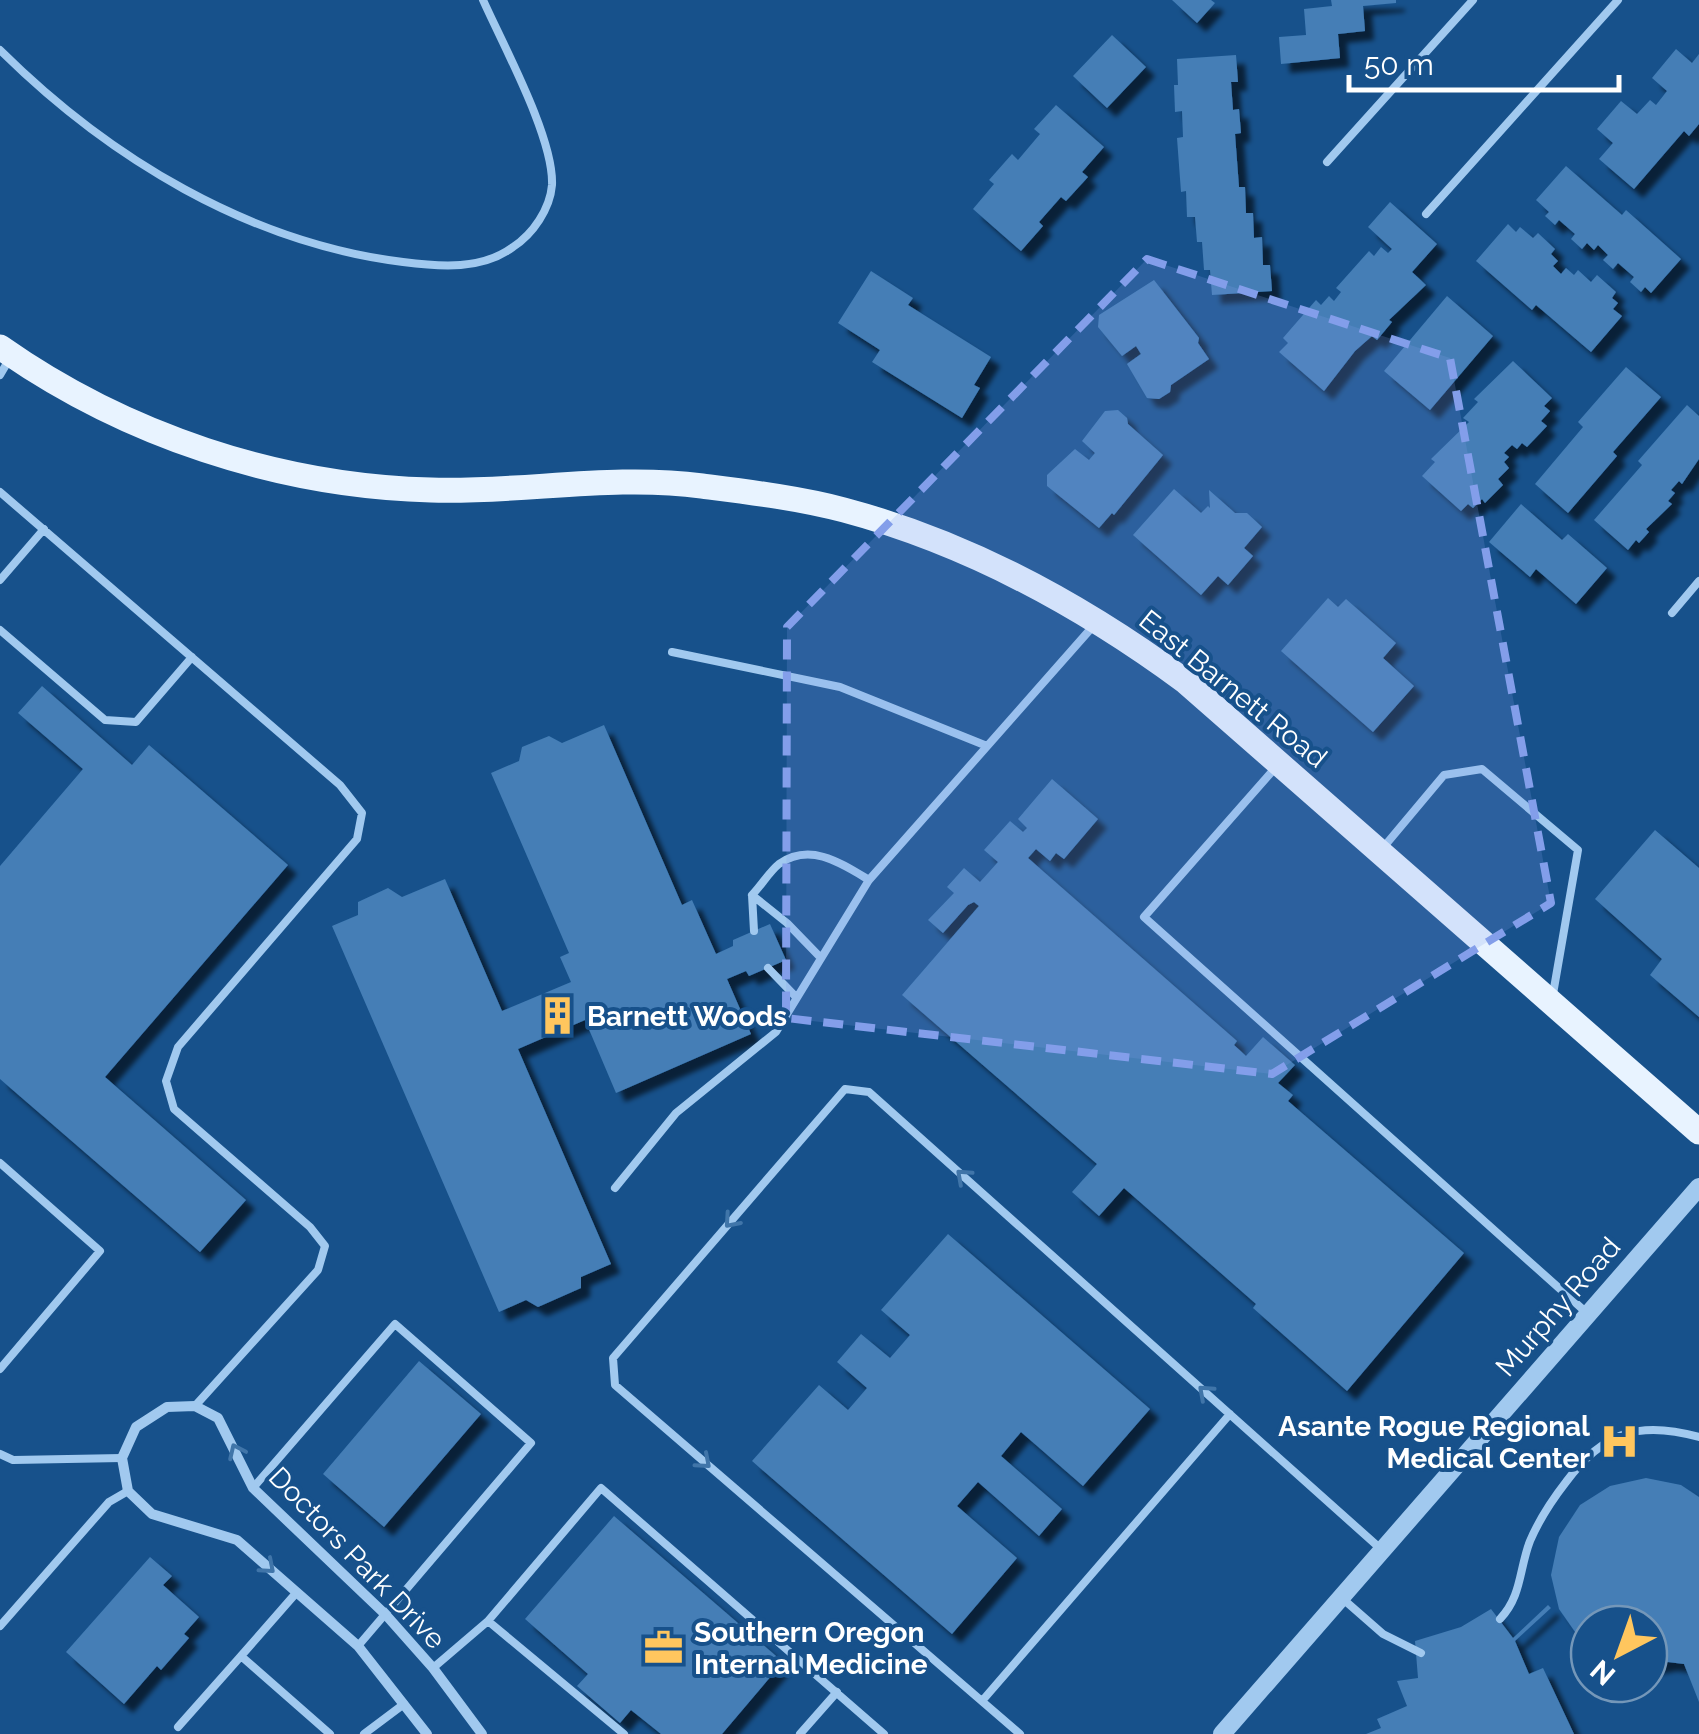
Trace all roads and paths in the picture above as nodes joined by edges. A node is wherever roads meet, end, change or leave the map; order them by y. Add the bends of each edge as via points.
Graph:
1 (483, 0) edge
2 (1473, 0) edge
3 (1618, 0) edge
4 (0, 50) edge
5 (1327, 162) dead end
6 (1426, 214) dead end
7 (4, 359) edge
8 (0, 492) edge
9 (44, 530) junction
10 (0, 580) edge
11 (1699, 581) edge
12 (1672, 612) dead end
13 (1098, 620) junction
14 (0, 630) edge
15 (672, 652) dead end
16 (192, 657) junction
17 (987, 746) junction
18 (1279, 764) junction
19 (1380, 851) junction
20 (868, 880) junction
21 (752, 895) junction
22 (754, 931) dead end
23 (820, 958) junction
24 (768, 968) dead end
25 (796, 997) junction
26 (1552, 1003) junction
27 (1699, 1132) edge
28 (0, 1163) edge
29 (1699, 1187) edge
30 (615, 1188) dead end
31 (1588, 1314) junction
32 (0, 1369) edge
33 (195, 1406) junction
34 (1230, 1414) junction
35 (1699, 1437) edge
36 (0, 1454) edge
37 (122, 1458) junction
38 (253, 1488) junction
39 (128, 1491) junction
40 (1382, 1550) junction
41 (297, 1592) junction
42 (1341, 1597) junction
43 (386, 1615) junction
44 (1500, 1619) dead end
45 (488, 1621) junction
46 (0, 1626) edge
47 (358, 1646) junction
48 (1421, 1653) dead end
49 (241, 1656) junction
50 (433, 1668) junction
51 (837, 1692) junction
52 (982, 1701) junction
53 (404, 1704) junction
54 (178, 1727) dead end
55 (330, 1734) edge
56 (364, 1734) edge
57 (427, 1734) edge
58 (482, 1734) edge
59 (624, 1734) edge
60 (800, 1734) edge
61 (884, 1734) edge
62 (1020, 1734) edge
63 (1222, 1734) edge

1 - 4 lane via 543,141 552,186 543,217 522,242 497,259 458,266 372,258 303,242 232,214 140,163
2 - 5 lane
3 - 6 lane
7 - 13 main road, East Barnett Road via 178,441 335,482 433,490 610,480 700,486 842,510 924,536
8 - 9 lane
9 - 10 lane
9 - 16 lane
11 - 12 lane
13 - 17 lane
13 - 18 main road, East Barnett Road via 1186,682
14 - 16 lane via 105,720 136,722
15 - 17 lane via 840,686
16 - 33 lane via 340,785 362,813 357,839 178,1047 166,1081 174,1108 325,1246 318,1270
17 - 20 lane
18 - 19 main road, East Barnett Road
18 - 31 lane via 1144,917
19 - 26 main road, East Barnett Road
19 - 26 lane via 1444,775 1482,769 1578,850
20 - 21 lane via 809,853 780,864
20 - 23 lane
21 - 22 lane
21 - 23 lane
23 - 25 lane
24 - 25 lane
25 - 30 lane via 776,1032 676,1113
26 - 27 main road, East Barnett Road
28 - 32 lane via 100,1251
29 - 31 street, Murphy Road
31 - 40 street, Murphy Road
33 - 37 street via 167,1407 136,1427
38 -> 33 street, Doctors Park Drive via 218,1418
34 - 40 lane
34 - 52 lane
34 -> 52 lane via 869,1092 844,1089 613,1358 615,1385
35 - 44 lane via 1641,1429 1606,1439 1580,1462 1548,1505 1529,1544 1516,1598
36 - 37 lane via 12,1460
37 - 39 street
38 - 43 street, Doctors Park Drive
38 - 43 lane via 395,1324 532,1443
39 -> 41 street via 152,1514 237,1540
39 - 46 lane via 109,1502
40 - 42 street, Murphy Road
41 - 47 street
41 - 49 lane
42 - 48 lane via 1384,1634
42 - 63 street, Murphy Road
43 - 47 lane
43 - 50 street, Doctors Park Drive
45 - 50 lane
45 - 51 lane via 601,1488
45 - 59 lane
47 - 53 street
49 - 54 lane
49 - 55 lane
50 - 58 street, Doctors Park Drive
51 - 60 lane
51 - 61 lane
52 - 62 lane
53 - 56 lane
53 - 57 street

